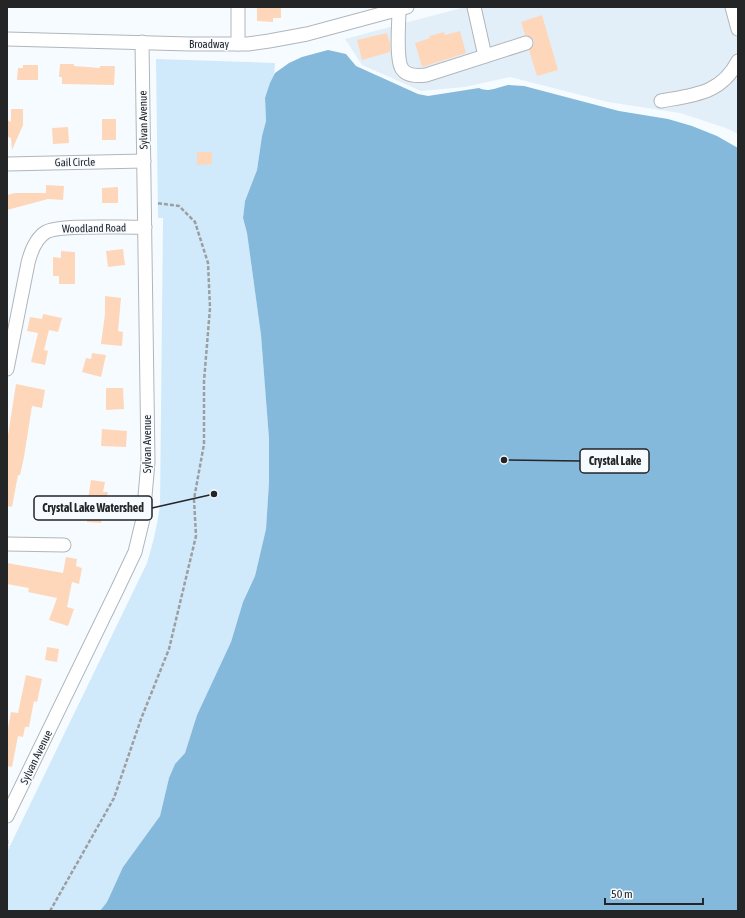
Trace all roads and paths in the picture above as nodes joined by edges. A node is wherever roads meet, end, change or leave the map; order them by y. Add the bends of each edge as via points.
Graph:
1 (238, 7) edge
2 (474, 7) edge
3 (732, 7) edge
4 (403, 8) edge
5 (374, 12) edge
6 (738, 29) edge
7 (7, 39) edge
8 (142, 42) junction
9 (526, 43) dead end
10 (238, 44) junction
11 (485, 56) junction
12 (738, 61) edge
13 (661, 101) dead end
14 (144, 161) junction
15 (7, 164) edge
16 (144, 201) junction
17 (145, 228) junction
18 (7, 370) edge
19 (7, 544) edge
20 (64, 545) dead end
21 (7, 816) edge
22 (7, 840) edge
23 (7, 847) edge
24 (50, 911) edge

1 - 10 street
2 - 11 street
3 - 6 street
4 - 5 street, Broadway
4 - 11 street via 399,58 404,71 418,76 426,75
5 - 10 street, Broadway via 300,36
7 - 8 street, Broadway
8 - 10 street, Broadway
8 - 14 street, Sylvan Avenue
9 - 11 street
12 - 13 street via 722,82 709,91
14 - 15 street, Gail Circle
14 - 16 street, Sylvan Avenue
16 - 17 street, Sylvan Avenue
16 - 24 path via 179,206 196,222 208,263 210,308 204,381 204,444 194,499 196,536 169,648 114,798
17 - 18 street, Woodland Road via 63,228 48,231 40,237 29,257
17 - 21 street, Sylvan Avenue via 148,462 139,537 135,552
19 - 20 street
22 - 23 path

